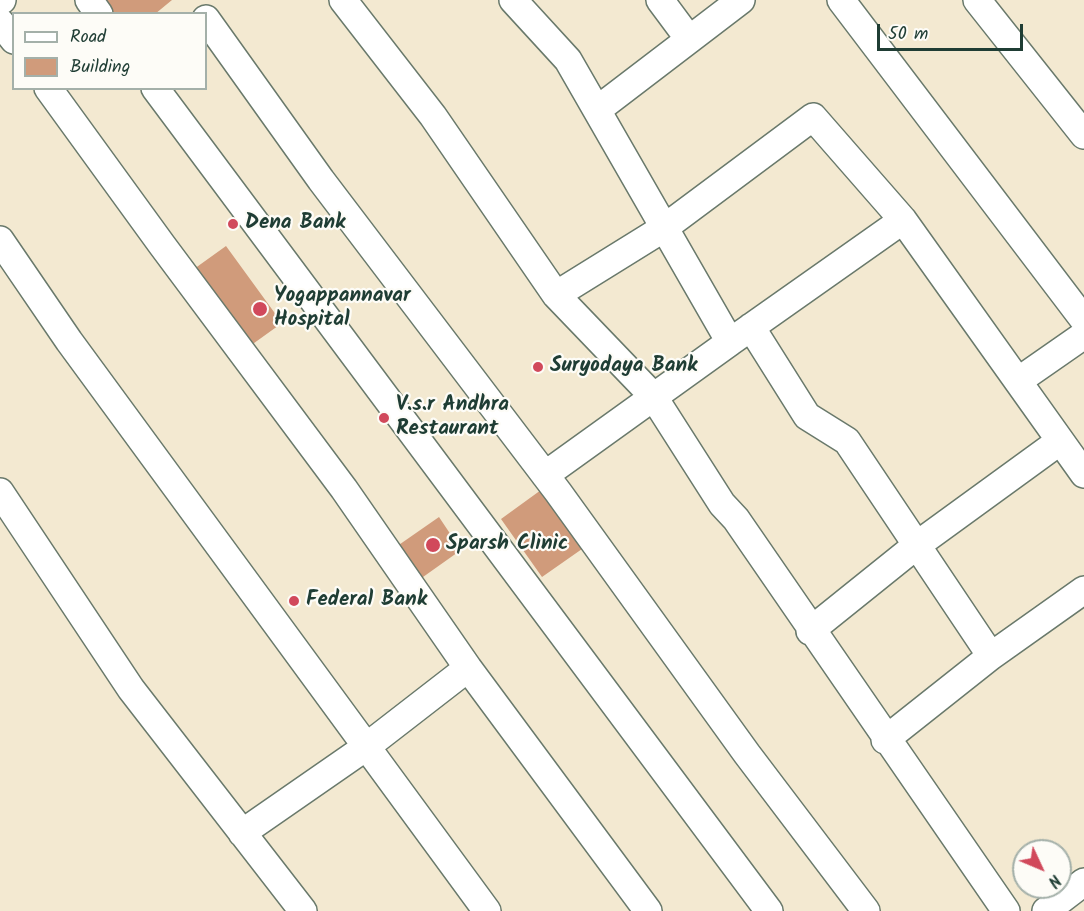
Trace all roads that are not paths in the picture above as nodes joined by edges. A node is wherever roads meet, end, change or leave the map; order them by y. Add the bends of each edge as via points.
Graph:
1 (343, 0) edge
2 (513, 0) edge
3 (660, 0) edge
4 (741, 0) edge
5 (841, 0) edge
6 (977, 0) edge
7 (207, 20) edge
8 (0, 22) edge
9 (12, 37) edge
10 (689, 39) junction
11 (49, 90) edge
12 (156, 90) edge
13 (597, 110) junction
14 (1084, 135) edge
15 (903, 220) junction
16 (664, 228) junction
17 (0, 240) edge
18 (556, 295) junction
19 (1084, 320) edge
20 (1084, 334) edge
21 (741, 335) junction
22 (1018, 381) junction
23 (653, 396) junction
24 (1060, 441) junction
25 (1084, 474) edge
26 (545, 476) junction
27 (0, 492) edge
28 (917, 545) junction
29 (1084, 590) edge
30 (810, 631) junction
31 (991, 656) junction
32 (468, 668) junction
33 (885, 740) junction
34 (366, 747) junction
35 (242, 833) junction
36 (1084, 882) edge
37 (303, 911) edge
38 (487, 911) edge
39 (648, 911) edge
40 (769, 911) edge
41 (866, 911) edge
42 (1006, 911) edge
43 (1046, 911) edge

1 - 18 street via 433,116
2 - 13 street via 568,60
3 - 10 street
4 - 10 street
5 - 19 street
6 - 14 street
7 - 26 street
8 - 9 street
10 - 13 street
11 - 32 street via 344,489
12 - 40 street
13 - 16 street
15 - 16 street via 813,117
15 - 21 street
15 - 22 street
16 - 18 street
16 - 21 street
17 - 34 street via 69,341
18 - 23 street
20 - 22 street
21 - 23 street
21 - 28 street via 807,416 847,441
22 - 24 street
23 - 26 street
23 - 30 street
24 - 25 street
24 - 28 street
26 - 41 street
27 - 35 street via 131,689
28 - 30 street
28 - 31 street
29 - 31 street
30 - 33 street
31 - 33 street
32 - 34 street
32 - 39 street
33 - 42 street
34 - 35 street
34 - 38 street
35 - 37 street
36 - 43 street

